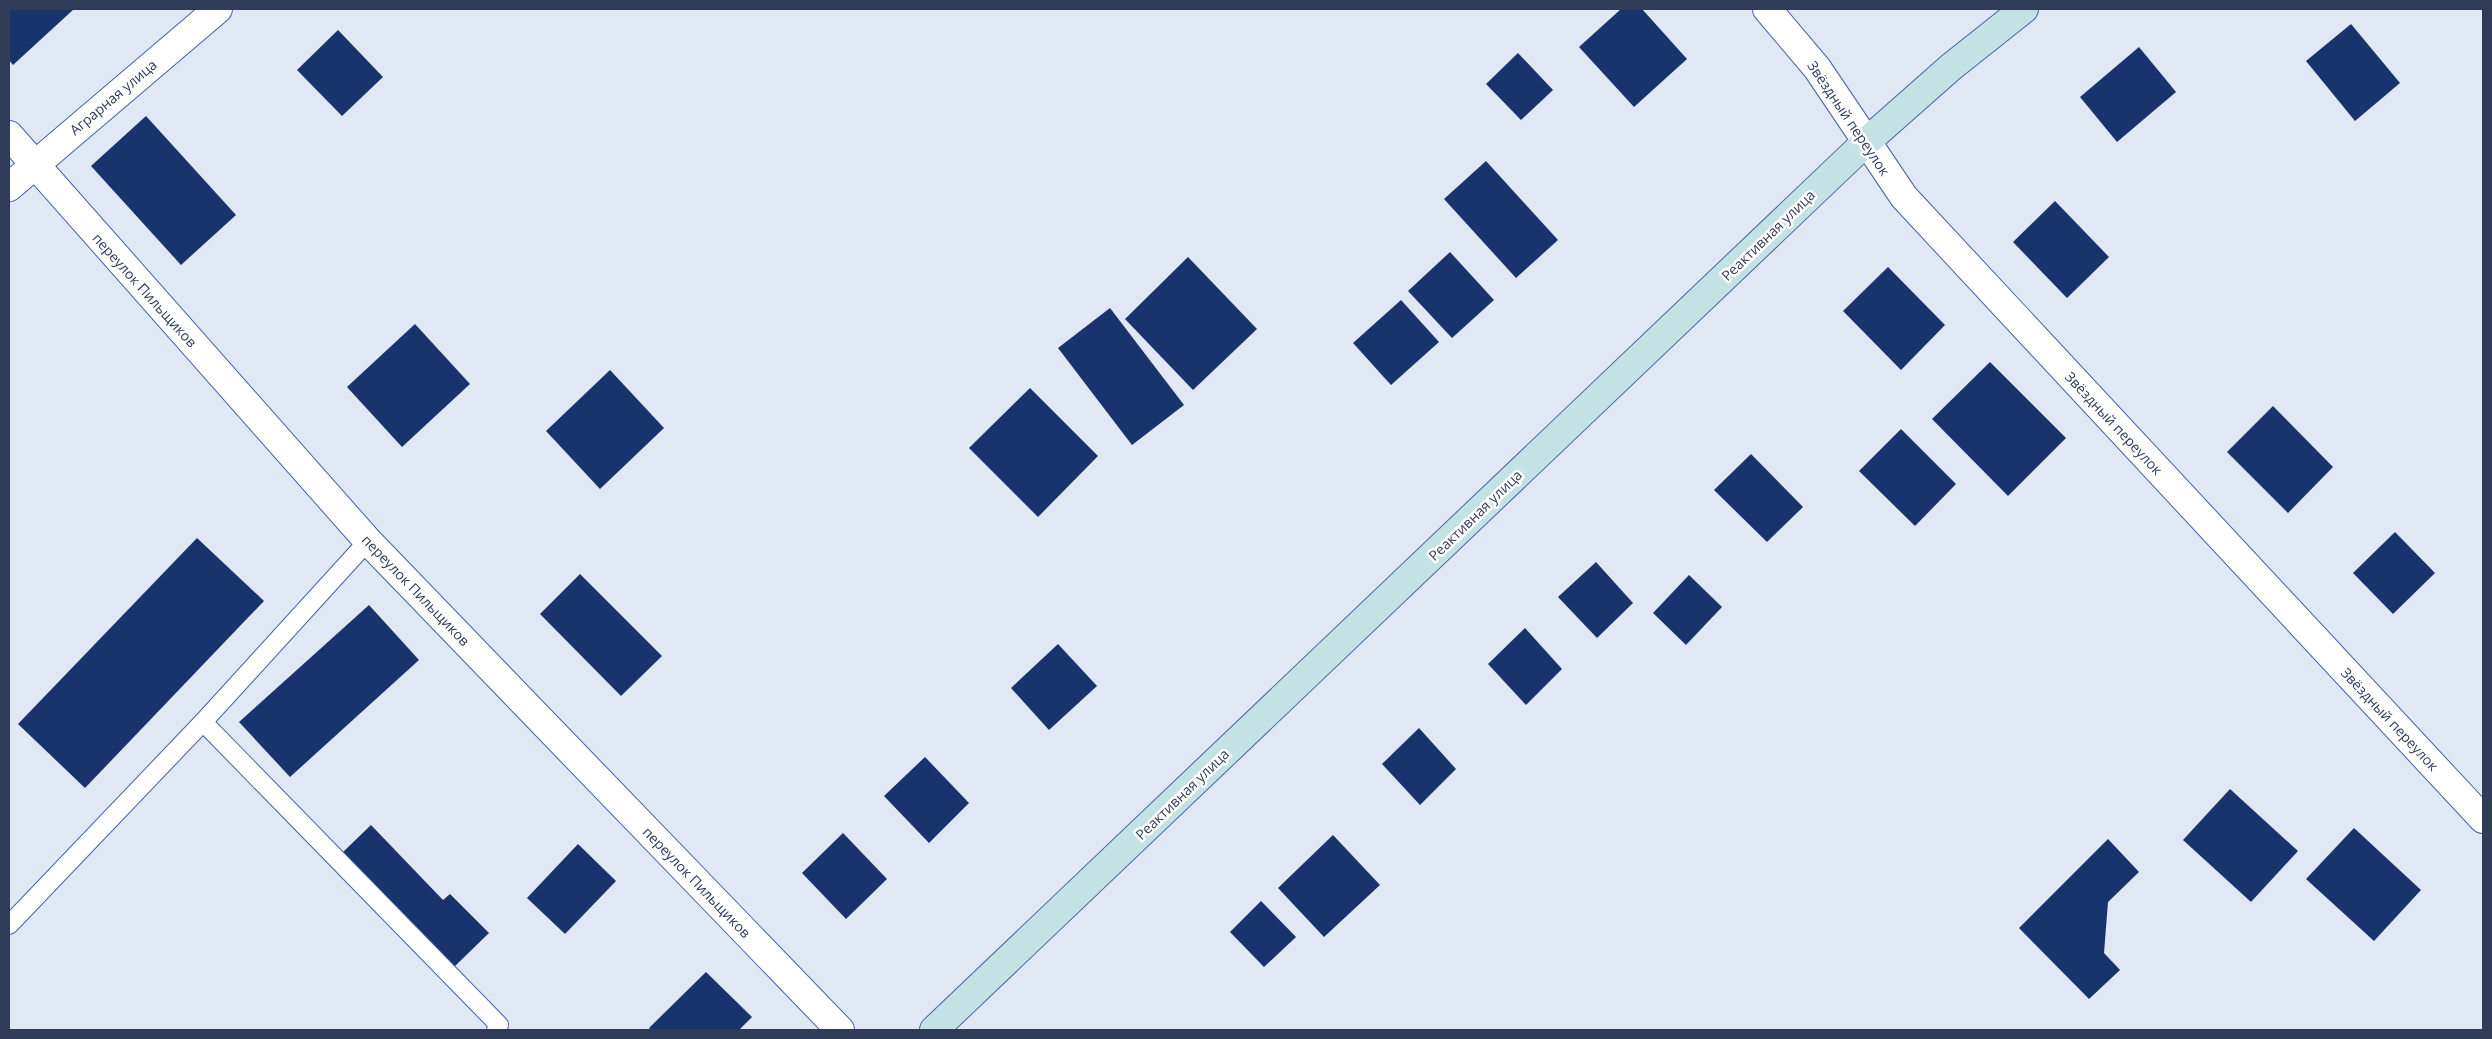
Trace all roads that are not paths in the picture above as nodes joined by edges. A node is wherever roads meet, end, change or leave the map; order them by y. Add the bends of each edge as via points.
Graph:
1 (218, 9) edge
2 (1767, 9) edge
3 (2024, 9) edge
4 (9, 135) edge
5 (1865, 143) junction
6 (34, 165) junction
7 (9, 186) edge
8 (368, 541) junction
9 (203, 722) junction
10 (2483, 820) edge
11 (9, 925) edge
12 (496, 1030) edge
13 (840, 1030) edge
14 (934, 1030) edge

1 - 6 street, Аграрная улица
2 - 5 street, Звёздный переулок via 1817,68
3 - 5 main road, Реактивная улица via 1951,67
4 - 6 street, переулок Пильщиков
5 - 10 street, Звёздный переулок via 1904,197
5 - 14 main road, Реактивная улица
6 - 7 street, Аграрная улица
6 - 8 street, переулок Пильщиков
8 - 9 lane
8 - 13 street, переулок Пильщиков
9 - 11 lane
9 - 12 lane via 499,1025

